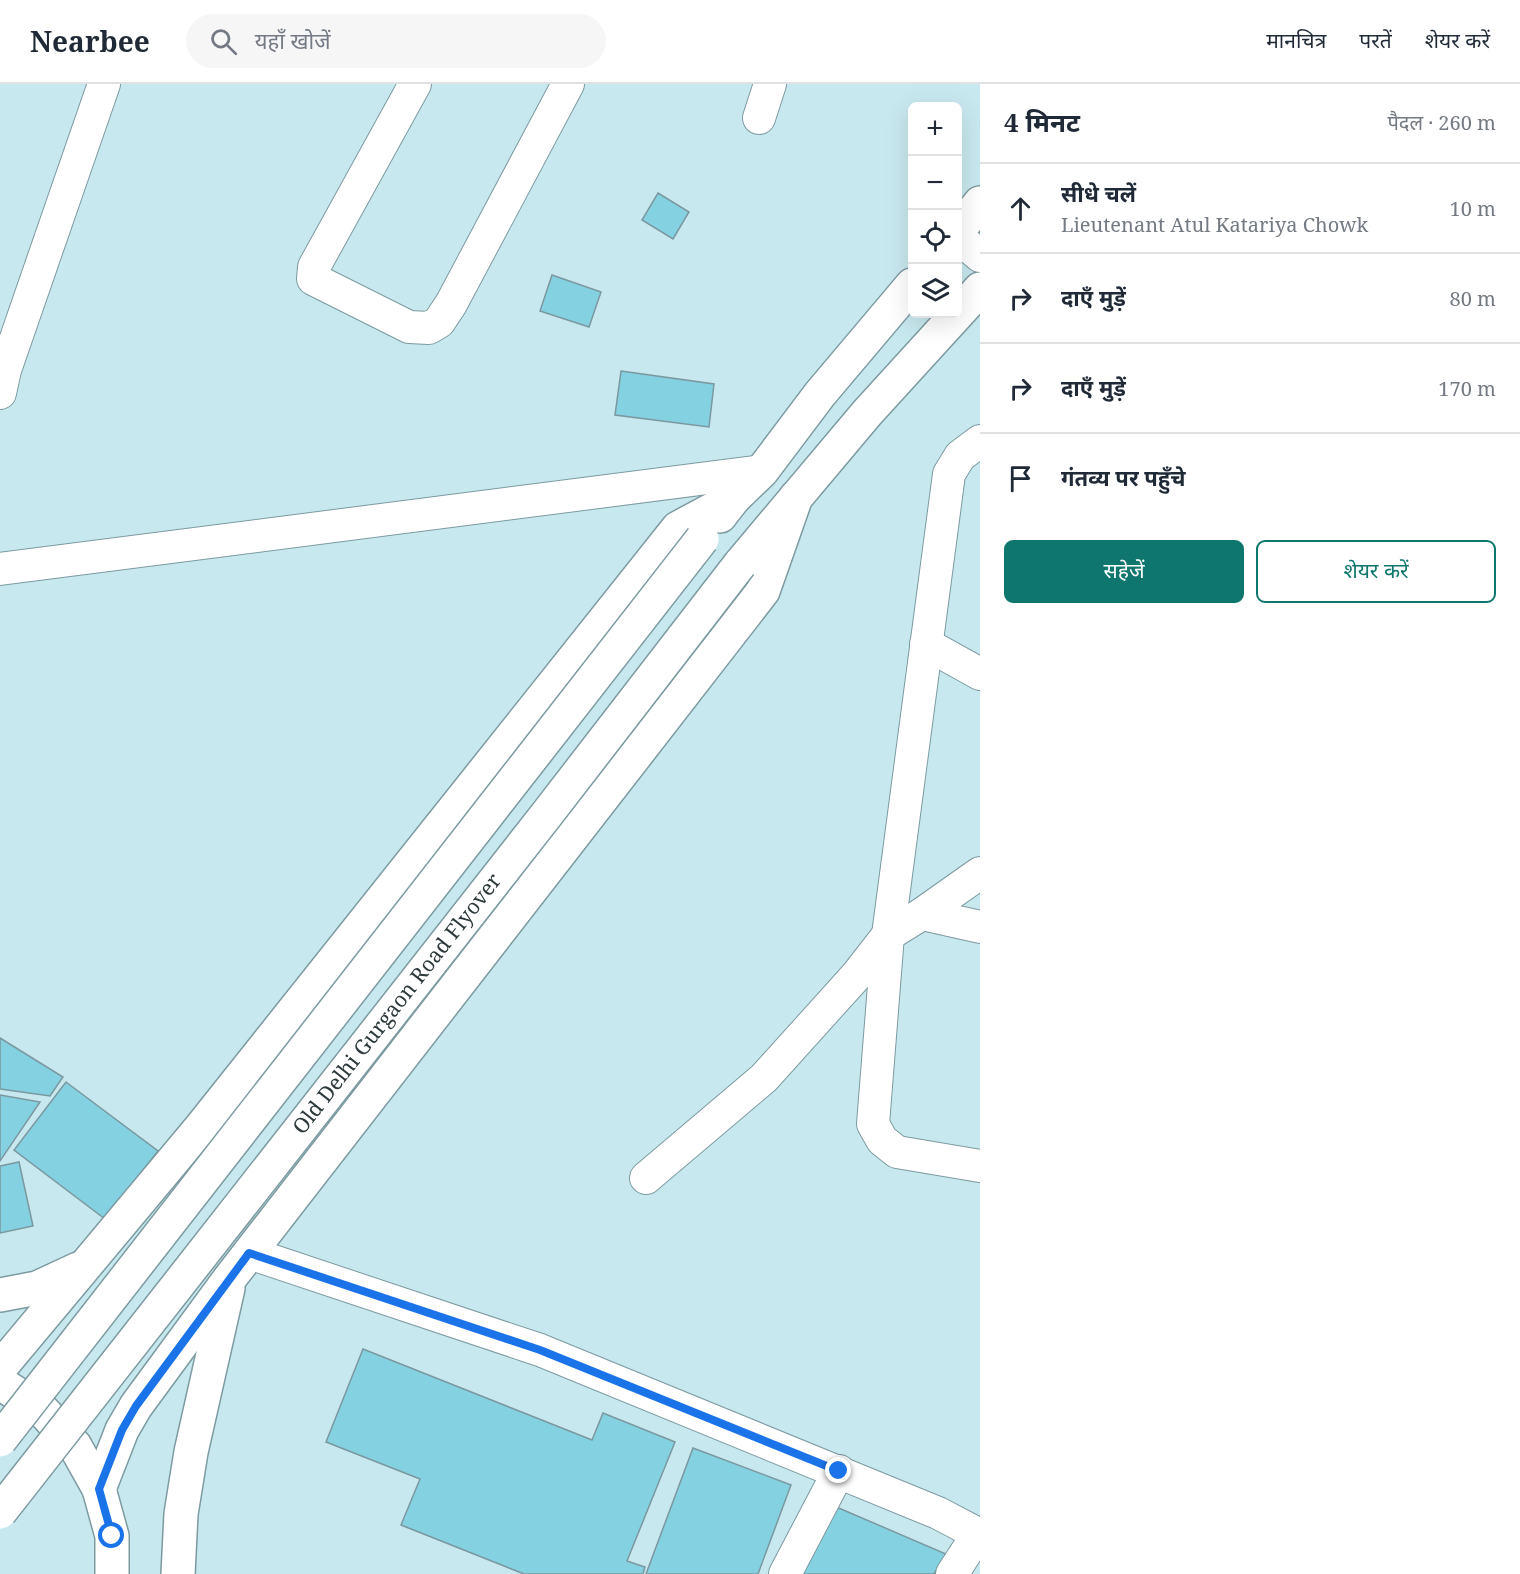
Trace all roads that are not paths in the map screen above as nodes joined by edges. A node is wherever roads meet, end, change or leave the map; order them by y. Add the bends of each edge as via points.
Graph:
1 (104, 84) edge
2 (415, 84) edge
3 (568, 84) edge
4 (770, 84) edge
5 (759, 118) dead end
6 (980, 203) edge
7 (962, 225) edge
8 (962, 241) edge
9 (980, 256) edge
10 (908, 290) edge
11 (980, 290) edge
12 (0, 393) edge
13 (980, 441) edge
14 (762, 471) junction
15 (796, 497) junction
16 (734, 498) junction
17 (0, 569) edge
18 (926, 644) junction
19 (980, 674) edge
20 (980, 873) edge
21 (922, 914) junction
22 (980, 927) edge
23 (888, 935) junction
24 (980, 1166) edge
25 (646, 1178) dead end
26 (87, 1264) junction
27 (240, 1265) junction
28 (0, 1295) edge
29 (0, 1368) edge
30 (0, 1383) edge
31 (0, 1440) edge
32 (839, 1471) junction
33 (99, 1489) junction
34 (0, 1512) edge
35 (979, 1534) edge
36 (112, 1574) edge
37 (178, 1574) edge
38 (785, 1574) edge
39 (952, 1574) edge

1 - 12 street
2 - 3 street via 314,267 313,279 409,327 429,328 451,304
4 - 5 street
6 - 7 main road
8 - 9 street
10 - 14 main road via 820,394
11 - 15 main road, Old Delhi Gurgaon Road Flyover
13 - 18 street via 960,456 948,474
14 - 16 main road
14 - 17 street
15 - 27 main road via 763,591
15 - 34 main road, Old Delhi Gurgaon Road Flyover, bridge
16 - 26 main road via 678,528 202,1126
16 - 31 main road, bridge
18 - 19 street
18 - 23 street
20 - 21 street
21 - 22 street
21 - 23 street
23 - 24 street via 873,1124 882,1140 897,1152
23 - 25 street via 764,1078
26 - 28 main road via 37,1288
26 - 29 main road
27 - 32 street via 540,1350
27 - 33 main road via 136,1406 122,1430
27 - 37 main road via 191,1452 181,1514
30 - 33 main road via 42,1410 75,1446
32 - 35 street
32 - 38 street
33 - 36 main road via 112,1536
35 - 39 street

